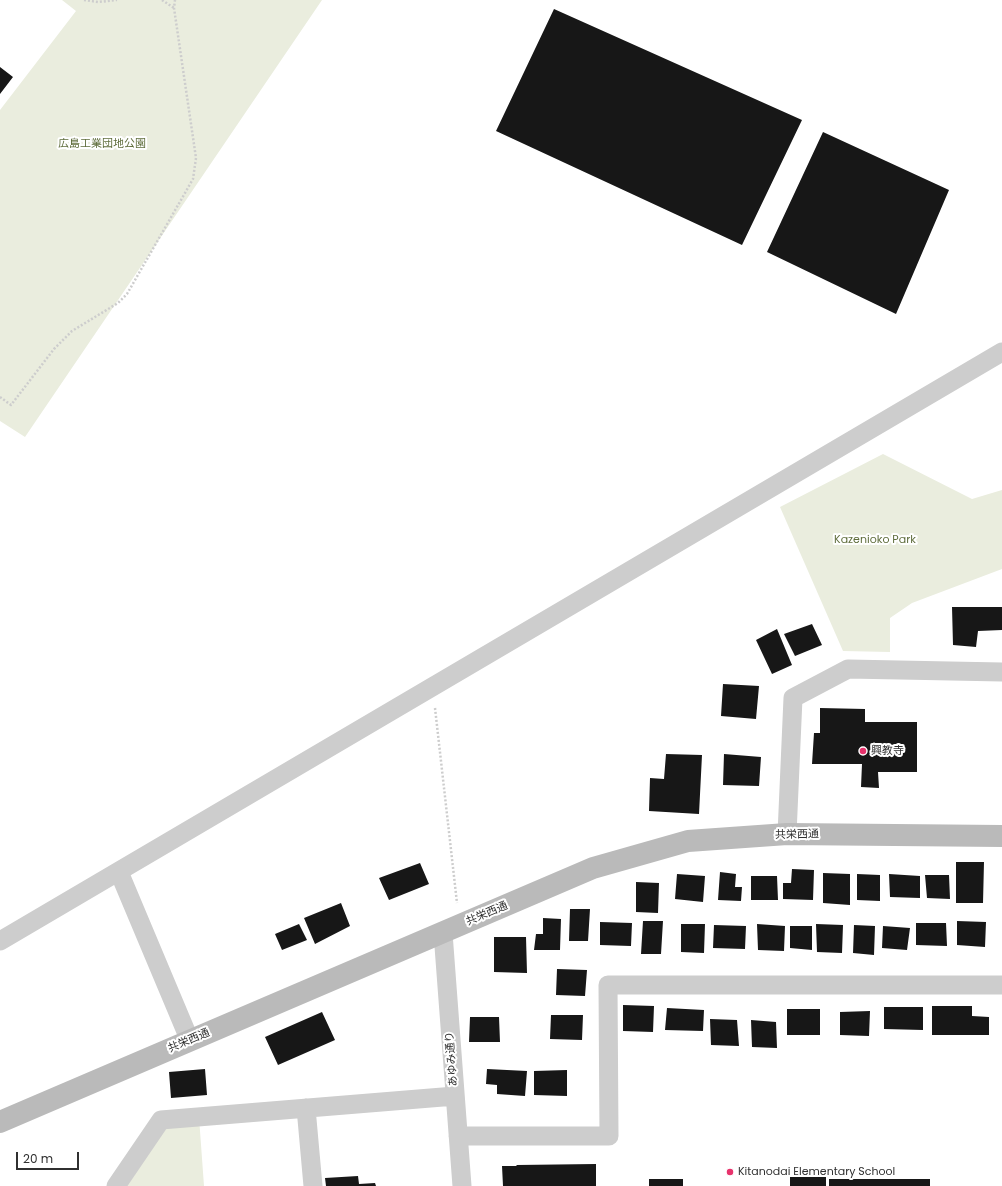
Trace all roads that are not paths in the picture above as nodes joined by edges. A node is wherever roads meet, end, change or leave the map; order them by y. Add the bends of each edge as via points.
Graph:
1 (1002, 352) edge
2 (1002, 672) edge
3 (787, 834) junction
4 (1002, 836) edge
5 (119, 872) junction
6 (451, 929) junction
7 (0, 941) edge
8 (1002, 985) edge
9 (190, 1041) junction
10 (455, 1096) junction
11 (306, 1108) junction
12 (0, 1122) edge
13 (458, 1136) junction
14 (116, 1186) edge
15 (313, 1186) edge
16 (462, 1186) edge

1 - 5 street
2 - 3 street via 848,669 793,698
3 - 4 street, 共栄西通
3 - 6 street, 共栄西通 via 688,841 593,868
5 - 7 street
5 - 9 street
6 - 9 street, 共栄西通
6 - 10 street, あゆみ通り
8 - 13 street via 608,985 609,1136
9 - 12 street, 共栄西通
10 - 11 street
10 - 13 street, あゆみ通り
11 - 14 street via 161,1120
11 - 15 street
13 - 16 street, あゆみ通り

